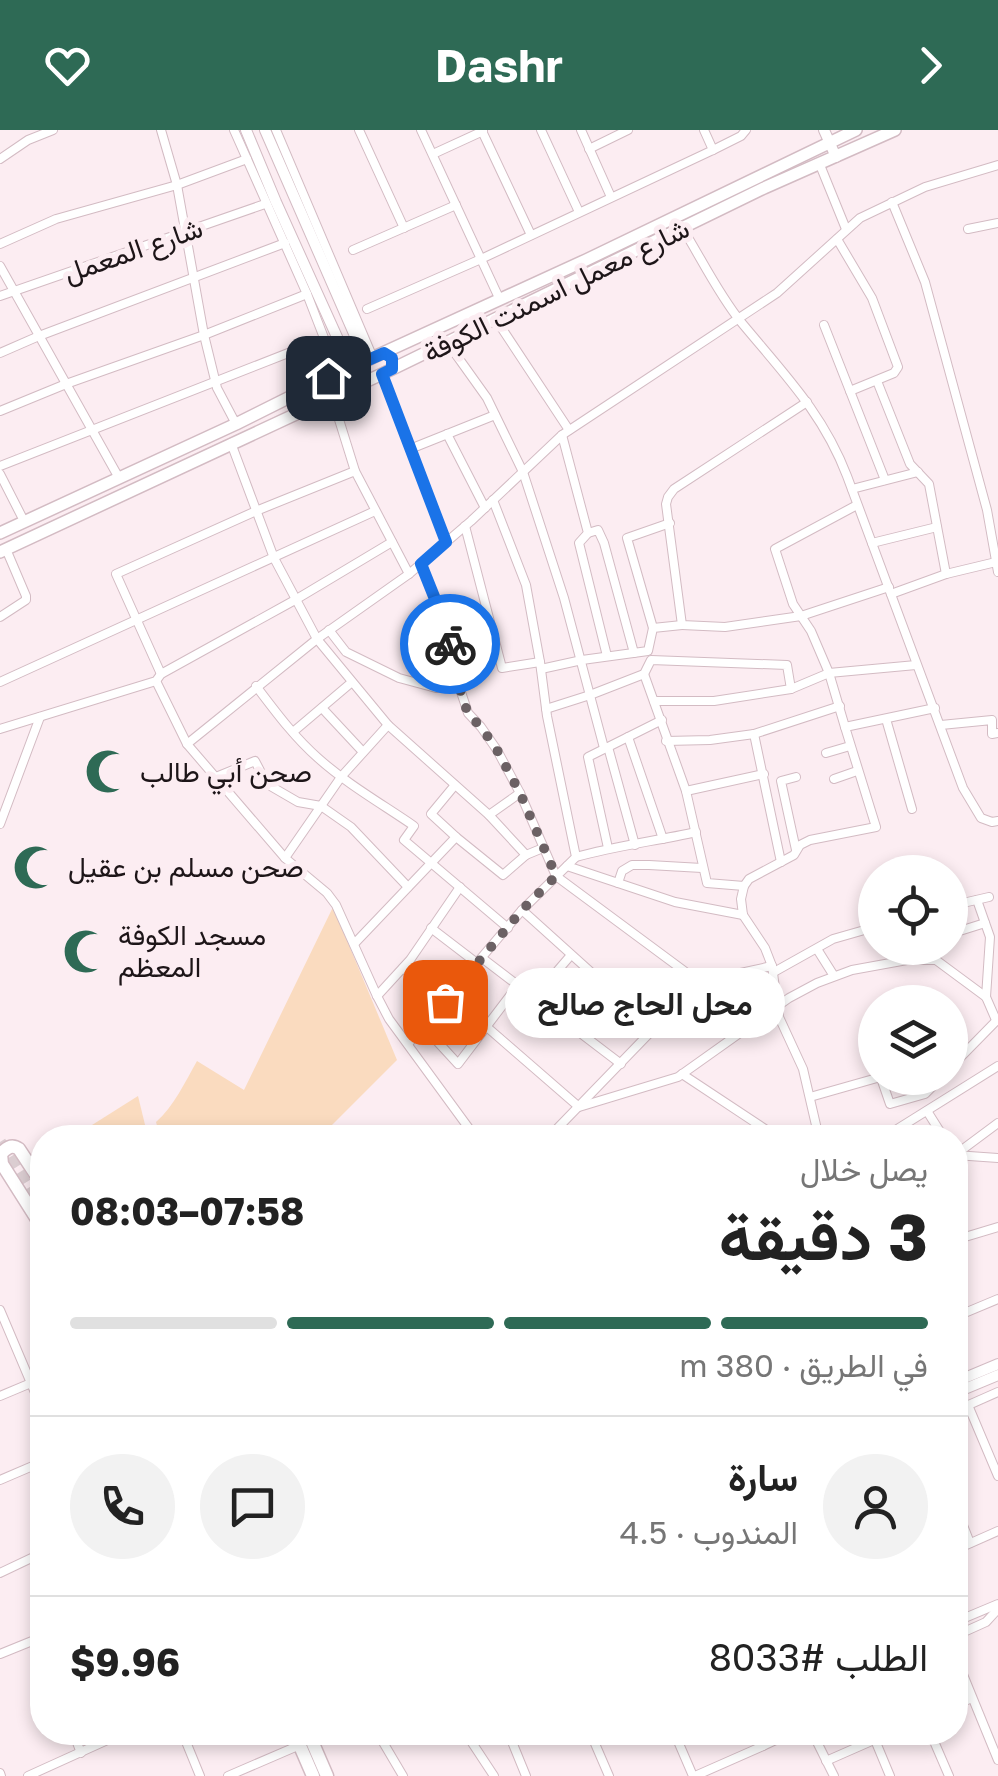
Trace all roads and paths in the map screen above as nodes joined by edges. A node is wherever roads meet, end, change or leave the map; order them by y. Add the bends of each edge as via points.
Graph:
1 (24, 130) edge
2 (53, 130) edge
3 (161, 130) edge
4 (234, 130) edge
5 (246, 130) edge
6 (265, 130) edge
7 (276, 130) edge
8 (359, 130) edge
9 (421, 130) edge
10 (540, 130) edge
11 (581, 130) edge
12 (628, 130) edge
13 (704, 130) edge
14 (746, 130) edge
15 (856, 130) edge
16 (895, 130) edge
17 (483, 131) edge
18 (827, 136) edge
19 (28, 140) junction
20 (589, 149) junction
21 (714, 150) junction
22 (432, 154) junction
23 (836, 157) junction
24 (0, 159) edge
25 (247, 159) junction
26 (820, 165) junction
27 (998, 165) edge
28 (177, 185) junction
29 (612, 198) junction
30 (892, 202) junction
31 (265, 204) junction
32 (456, 206) junction
33 (580, 212) junction
34 (998, 223) edge
35 (310, 224) junction
36 (404, 228) junction
37 (683, 229) junction
38 (846, 229) junction
39 (968, 229) dead end
40 (186, 232) junction
41 (531, 235) junction
42 (836, 239) junction
43 (287, 240) junction
44 (0, 244) edge
45 (353, 250) dead end
46 (481, 259) junction
47 (0, 266) edge
48 (194, 276) junction
49 (14, 291) junction
50 (307, 294) junction
51 (0, 296) edge
52 (500, 300) junction
53 (367, 309) dead end
54 (496, 318) junction
55 (739, 320) junction
56 (824, 325) dead end
57 (204, 335) junction
58 (39, 336) junction
59 (324, 339) junction
60 (412, 340) junction
61 (447, 342) junction
62 (358, 343) junction
63 (344, 350) junction
64 (0, 353) edge
65 (418, 356) junction
66 (374, 357) junction
67 (351, 368) junction
68 (387, 372) junction
69 (338, 374) junction
70 (877, 381) junction
71 (216, 382) junction
72 (66, 384) junction
73 (850, 392) junction
74 (332, 397) junction
75 (806, 402) junction
76 (0, 411) edge
77 (495, 415) junction
78 (236, 424) junction
79 (92, 430) junction
80 (566, 432) junction
81 (447, 434) junction
82 (232, 444) junction
83 (410, 449) junction
84 (0, 466) edge
85 (355, 471) junction
86 (522, 472) junction
87 (918, 472) junction
88 (0, 474) edge
89 (119, 478) junction
90 (885, 480) junction
91 (852, 489) junction
92 (493, 500) junction
93 (857, 504) junction
94 (485, 508) junction
95 (256, 511) junction
96 (376, 511) junction
97 (22, 522) junction
98 (670, 524) junction
99 (464, 526) junction
100 (937, 527) junction
101 (2, 532) edge
102 (588, 533) junction
103 (27, 540) junction
104 (392, 542) junction
105 (446, 542) junction
106 (872, 543) junction
107 (6, 549) edge
108 (274, 558) junction
109 (996, 562) edge
110 (421, 564) junction
111 (998, 572) edge
112 (409, 574) junction
113 (946, 574) junction
114 (890, 590) junction
115 (295, 600) junction
116 (801, 616) junction
117 (0, 617) edge
118 (138, 621) junction
119 (682, 625) junction
120 (653, 628) junction
121 (329, 630) junction
122 (317, 639) junction
123 (634, 653) junction
124 (607, 656) junction
125 (650, 656) junction
126 (582, 660) junction
127 (540, 665) junction
128 (916, 665) junction
129 (829, 673) junction
130 (644, 674) junction
131 (159, 677) junction
132 (0, 682) edge
133 (352, 682) junction
134 (458, 683) junction
135 (256, 686) junction
136 (791, 689) junction
137 (590, 695) junction
138 (654, 701) junction
139 (840, 706) junction
140 (322, 708) junction
141 (546, 708) junction
142 (935, 708) junction
143 (40, 718) junction
144 (886, 719) junction
145 (662, 720) junction
146 (388, 725) junction
147 (941, 725) junction
148 (845, 728) junction
149 (0, 729) edge
150 (293, 732) junction
151 (998, 733) edge
152 (754, 734) junction
153 (628, 737) junction
154 (666, 740) junction
155 (187, 744) junction
156 (850, 746) junction
157 (606, 748) junction
158 (363, 752) junction
159 (826, 753) dead end
160 (857, 771) junction
161 (764, 774) junction
162 (216, 777) junction
163 (341, 777) junction
164 (796, 777) dead end
165 (834, 779) dead end
166 (455, 786) junction
167 (686, 791) junction
168 (520, 793) junction
169 (321, 806) junction
170 (912, 809) dead end
171 (489, 815) junction
172 (998, 821) edge
173 (0, 824) edge
174 (696, 832) junction
175 (456, 837) junction
176 (663, 839) junction
177 (634, 844) junction
178 (543, 848) junction
179 (608, 848) junction
180 (796, 850) junction
181 (526, 856) junction
182 (576, 857) junction
183 (286, 858) junction
184 (431, 862) junction
185 (782, 862) junction
186 (568, 866) junction
187 (702, 868) junction
188 (556, 876) junction
189 (618, 883) junction
190 (744, 886) junction
191 (408, 887) junction
192 (460, 887) junction
193 (989, 896) dead end
194 (977, 900) junction
195 (968, 902) edge
196 (522, 910) junction
197 (742, 916) junction
198 (985, 922) junction
199 (431, 928) junction
200 (508, 928) junction
201 (968, 928) edge
202 (858, 931) edge
203 (354, 944) junction
204 (817, 949) junction
205 (572, 955) junction
206 (480, 961) junction
207 (402, 968) junction
208 (773, 969) junction
209 (834, 976) junction
210 (699, 982) junction
211 (518, 986) junction
212 (376, 996) junction
213 (986, 997) junction
214 (534, 998) junction
215 (445, 1002) junction
216 (777, 1007) junction
217 (997, 1019) edge
218 (424, 1027) junction
219 (488, 1028) junction
220 (654, 1029) junction
221 (408, 1044) junction
222 (968, 1049) edge
223 (621, 1064) junction
224 (998, 1066) edge
225 (682, 1074) junction
226 (858, 1084) edge
227 (886, 1095) edge
228 (922, 1095) edge
229 (810, 1097) junction
230 (579, 1107) junction
231 (927, 1111) junction
232 (998, 1123) edge
233 (467, 1125) edge
234 (561, 1125) edge
235 (759, 1125) edge
236 (816, 1125) edge
237 (904, 1125) edge
238 (936, 1125) edge
239 (968, 1145) edge
240 (968, 1156) edge
241 (998, 1158) edge
242 (30, 1165) edge
243 (30, 1209) edge
244 (998, 1227) edge
245 (968, 1236) edge
246 (998, 1299) edge
247 (0, 1310) edge
248 (968, 1312) edge
249 (998, 1364) edge
250 (998, 1375) edge
251 (968, 1377) edge
252 (30, 1381) edge
253 (30, 1383) edge
254 (968, 1388) edge
255 (998, 1392) edge
256 (0, 1396) edge
257 (968, 1405) joint
258 (30, 1467) edge
259 (998, 1476) edge
260 (0, 1480) edge
261 (998, 1531) edge
262 (968, 1538) edge
263 (970, 1543) joint
264 (30, 1559) edge
265 (0, 1573) edge
266 (996, 1610) edge
267 (968, 1618) edge
268 (968, 1630) edge
269 (30, 1642) edge
270 (0, 1654) edge
271 (968, 1688) edge
272 (972, 1698) junction
273 (968, 1700) edge
274 (78, 1745) edge
275 (98, 1745) edge
276 (187, 1745) edge
277 (290, 1745) edge
278 (306, 1745) edge
279 (308, 1745) edge
280 (384, 1745) edge
281 (474, 1745) edge
282 (513, 1745) edge
283 (596, 1745) edge
284 (680, 1745) edge
285 (818, 1745) edge
286 (863, 1745) edge
287 (877, 1745) edge
288 (936, 1745) edge
289 (763, 1746) edge
290 (81, 1753) junction
291 (998, 1760) edge
292 (826, 1761) junction
293 (28, 1776) edge
294 (200, 1776) edge
295 (228, 1776) edge
296 (313, 1776) edge
297 (327, 1776) edge
298 (401, 1776) edge
299 (494, 1776) edge
300 (526, 1776) edge
301 (609, 1776) edge
302 (694, 1776) edge
303 (834, 1776) edge
304 (890, 1776) edge
305 (949, 1776) edge

1 - 19 street
2 - 19 street
3 - 28 street
4 - 25 street
5 - 43 street
6 - 35 street
7 - 35 street
8 - 36 street
9 - 22 street
10 - 33 street
11 - 20 street
12 - 20 street
13 - 21 street
14 - 21 street
15 - 18 main road, شارع معمل اسمنت الكوفة
16 - 23 main road, شارع معمل اسمنت الكوفة
17 - 22 street
17 - 41 street
18 - 23 street
18 - 52 main road, شارع معمل اسمنت الكوفة
19 - 24 street
20 - 29 street
21 - 29 street
22 - 32 street
23 - 26 main road, شارع معمل اسمنت الكوفة
25 - 28 street
25 - 31 street
26 - 37 main road, شارع معمل اسمنت الكوفة
26 - 38 street
27 - 30 street
28 - 40 street
28 - 44 street via 56,219
29 - 33 street
30 - 38 street
30 - 109 street via 924,282
31 - 40 street, شارع المعمل
31 - 43 street
32 - 36 street
32 - 46 street
33 - 41 street
34 - 39 street
35 - 62 street
35 - 66 street
36 - 45 street
37 - 54 main road, شارع معمل اسمنت الكوفة
37 - 55 street
38 - 42 street
40 - 48 street
40 - 49 street, شارع المعمل
41 - 46 street
42 - 55 street
42 - 70 street via 872,298 898,364 894,374
43 - 48 street
43 - 50 street
43 - 63 street
46 - 52 street
46 - 53 street
47 - 49 street
48 - 57 street
48 - 58 street
49 - 51 street, شارع المعمل
49 - 58 street
50 - 57 street
50 - 59 street
52 - 60 main road, شارع معمل اسمنت الكوفة
54 - 61 main road, شارع معمل اسمنت الكوفة
54 - 80 street
55 - 75 street
55 - 80 street
56 - 73 street
57 - 71 street
57 - 72 street
58 - 64 street
58 - 72 street
59 - 69 street
59 - 71 street
60 - 65 main road
60 - 66 main road, شارع معمل اسمنت الكوفة
61 - 65 main road, شارع معمل اسمنت الكوفة
61 - 77 street
62 - 63 street
62 - 66 street
63 - 67 street
65 - 68 main road, شارع معمل اسمنت الكوفة
66 - 67 main road, شارع معمل اسمنت الكوفة
66 - 68 main road via 392,358
67 - 69 main road, شارع معمل اسمنت الكوفة
68 - 74 main road, شارع معمل اسمنت الكوفة
68 - 83 street
69 - 78 main road, شارع معمل اسمنت الكوفة
70 - 73 street
70 - 87 street
71 - 78 street
71 - 79 street
72 - 76 street
72 - 79 street
73 - 90 street
74 - 82 main road, شارع معمل اسمنت الكوفة
74 - 85 street
75 - 91 street
75 - 98 street via 674,489 666,504
77 - 81 street
77 - 86 street
78 - 89 main road, شارع معمل اسمنت الكوفة
79 - 84 street
79 - 89 street
80 - 86 street
80 - 102 street
81 - 83 street
81 - 94 street
82 - 95 street
82 - 103 main road, شارع معمل اسمنت الكوفة
83 - 105 street
85 - 95 street
85 - 96 street
86 - 92 street
86 - 126 street
87 - 90 street
87 - 100 street via 929,484
88 - 97 street
89 - 97 main road, شارع معمل اسمنت الكوفة
90 - 91 street
91 - 93 street
92 - 94 street
92 - 127 street via 526,585
93 - 106 street
93 - 116 street via 775,550
94 - 99 street
95 - 108 street
95 - 118 street via 116,574
96 - 104 street
96 - 108 street
97 - 101 main road, شارع معمل اسمنت الكوفة
97 - 103 main road
98 - 119 street
98 - 120 street via 627,538
99 - 105 street
99 - 127 street via 502,668
100 - 106 street
100 - 113 street
101 - 107 main road via 10,536
102 - 123 street via 598,530 604,543
102 - 124 street via 579,543
103 - 107 main road, شارع معمل اسمنت الكوفة
104 - 112 street
104 - 115 street
105 - 110 street
106 - 114 street
107 - 117 street via 26,600
108 - 115 street
108 - 118 street
109 - 111 street
109 - 113 street
110 - 112 street
110 - 134 street via 447,629
112 - 121 street
113 - 114 street
114 - 116 street
114 - 128 street
115 - 122 street
115 - 131 street
116 - 119 street via 725,627
116 - 129 street
118 - 131 street
118 - 132 street
119 - 120 street
120 - 125 street
121 - 122 street
121 - 134 street via 346,652 399,678 436,688
122 - 133 street
122 - 135 street
123 - 124 street
123 - 125 street
124 - 126 street
125 - 130 street
125 - 136 street via 786,665
126 - 127 street
126 - 137 street
127 - 141 street
128 - 129 street
128 - 142 street
129 - 136 street
129 - 139 street
130 - 137 street
130 - 138 street
131 - 143 street
131 - 155 street
133 - 140 street
133 - 146 street
134 - 168 street via 468,714
135 - 150 street
135 - 155 street
136 - 138 street
137 - 141 street
137 - 157 street
138 - 145 street
139 - 148 street
139 - 152 street
140 - 150 street
140 - 158 street
141 - 182 street
142 - 144 street
142 - 147 street
143 - 149 street
143 - 173 street
144 - 148 street
144 - 170 street
145 - 153 street
145 - 154 street
146 - 158 street
146 - 166 street
147 - 151 street via 992,720 992,734
147 - 172 street via 977,814
148 - 156 street
150 - 163 street
152 - 154 street
152 - 161 street
153 - 157 street
153 - 176 street
154 - 167 street
155 - 162 street
156 - 159 street
156 - 160 street
157 - 177 street
157 - 179 street via 588,756
158 - 163 street
160 - 165 street
160 - 180 street via 876,827 810,840
161 - 167 street
161 - 185 street
162 - 169 street via 255,761 267,784
162 - 183 street
163 - 169 street
163 - 184 street via 414,826 404,840
164 - 180 street via 781,781
166 - 171 street
166 - 175 street via 431,814
167 - 174 street
168 - 171 street
168 - 178 street
169 - 183 street
169 - 191 street via 351,827
171 - 181 street
174 - 176 street
174 - 187 street
175 - 181 street via 503,875
175 - 184 street
176 - 177 street
177 - 179 street
178 - 181 street
178 - 188 street
179 - 182 street
180 - 185 street
182 - 186 street
183 - 203 street via 328,893
184 - 191 street
184 - 192 street
185 - 190 street
186 - 188 street
186 - 189 street
187 - 189 street via 632,866 622,870
187 - 190 street via 707,883
188 - 196 street
188 - 210 street
189 - 197 street
190 - 197 street
191 - 203 street
192 - 199 street
192 - 200 street
193 - 194 street
194 - 195 street
194 - 198 street
196 - 200 street
196 - 205 street
197 - 208 street
198 - 201 street
198 - 213 street
199 - 206 street
199 - 207 street
200 - 206 street
202 - 204 street
203 - 212 street
204 - 208 street
204 - 209 street
205 - 214 street
205 - 220 street
206 - 211 street
206 - 215 street
207 - 212 street
207 - 215 street
208 - 210 street
208 - 216 street
209 - 213 street via 936,960
209 - 216 street
210 - 220 street
211 - 214 street
211 - 219 street
212 - 221 street
213 - 217 street
214 - 223 street
215 - 218 street
216 - 225 street
216 - 229 street
217 - 222 street
218 - 219 street via 458,1064
218 - 221 street
219 - 230 street
220 - 223 street
221 - 233 street
223 - 230 street
224 - 231 street
225 - 230 street
225 - 235 street
226 - 229 street
227 - 228 street via 890,1104
229 - 236 street
230 - 234 street
231 - 237 street
231 - 238 street
232 - 239 street
240 - 241 street
242 - 243 highway via 13,1146 1,1154
244 - 245 street
246 - 248 street
247 - 252 street
249 - 251 street
250 - 254 street
253 - 256 street
255 - 257 street
257 - 259 street
258 - 260 street
261 - 263 street
262 - 263 street
264 - 265 street
266 - 267 street
266 - 268 street
269 - 270 street
271 - 272 street
272 - 273 street
272 - 291 street
274 - 290 street
275 - 290 street
276 - 294 street
277 - 295 street
278 - 296 highway
279 - 297 highway
280 - 298 street
281 - 299 street
282 - 300 street
283 - 301 street
284 - 302 street
285 - 292 street
286 - 292 street
287 - 304 street
288 - 305 street
289 - 302 street
290 - 293 street
292 - 303 street

